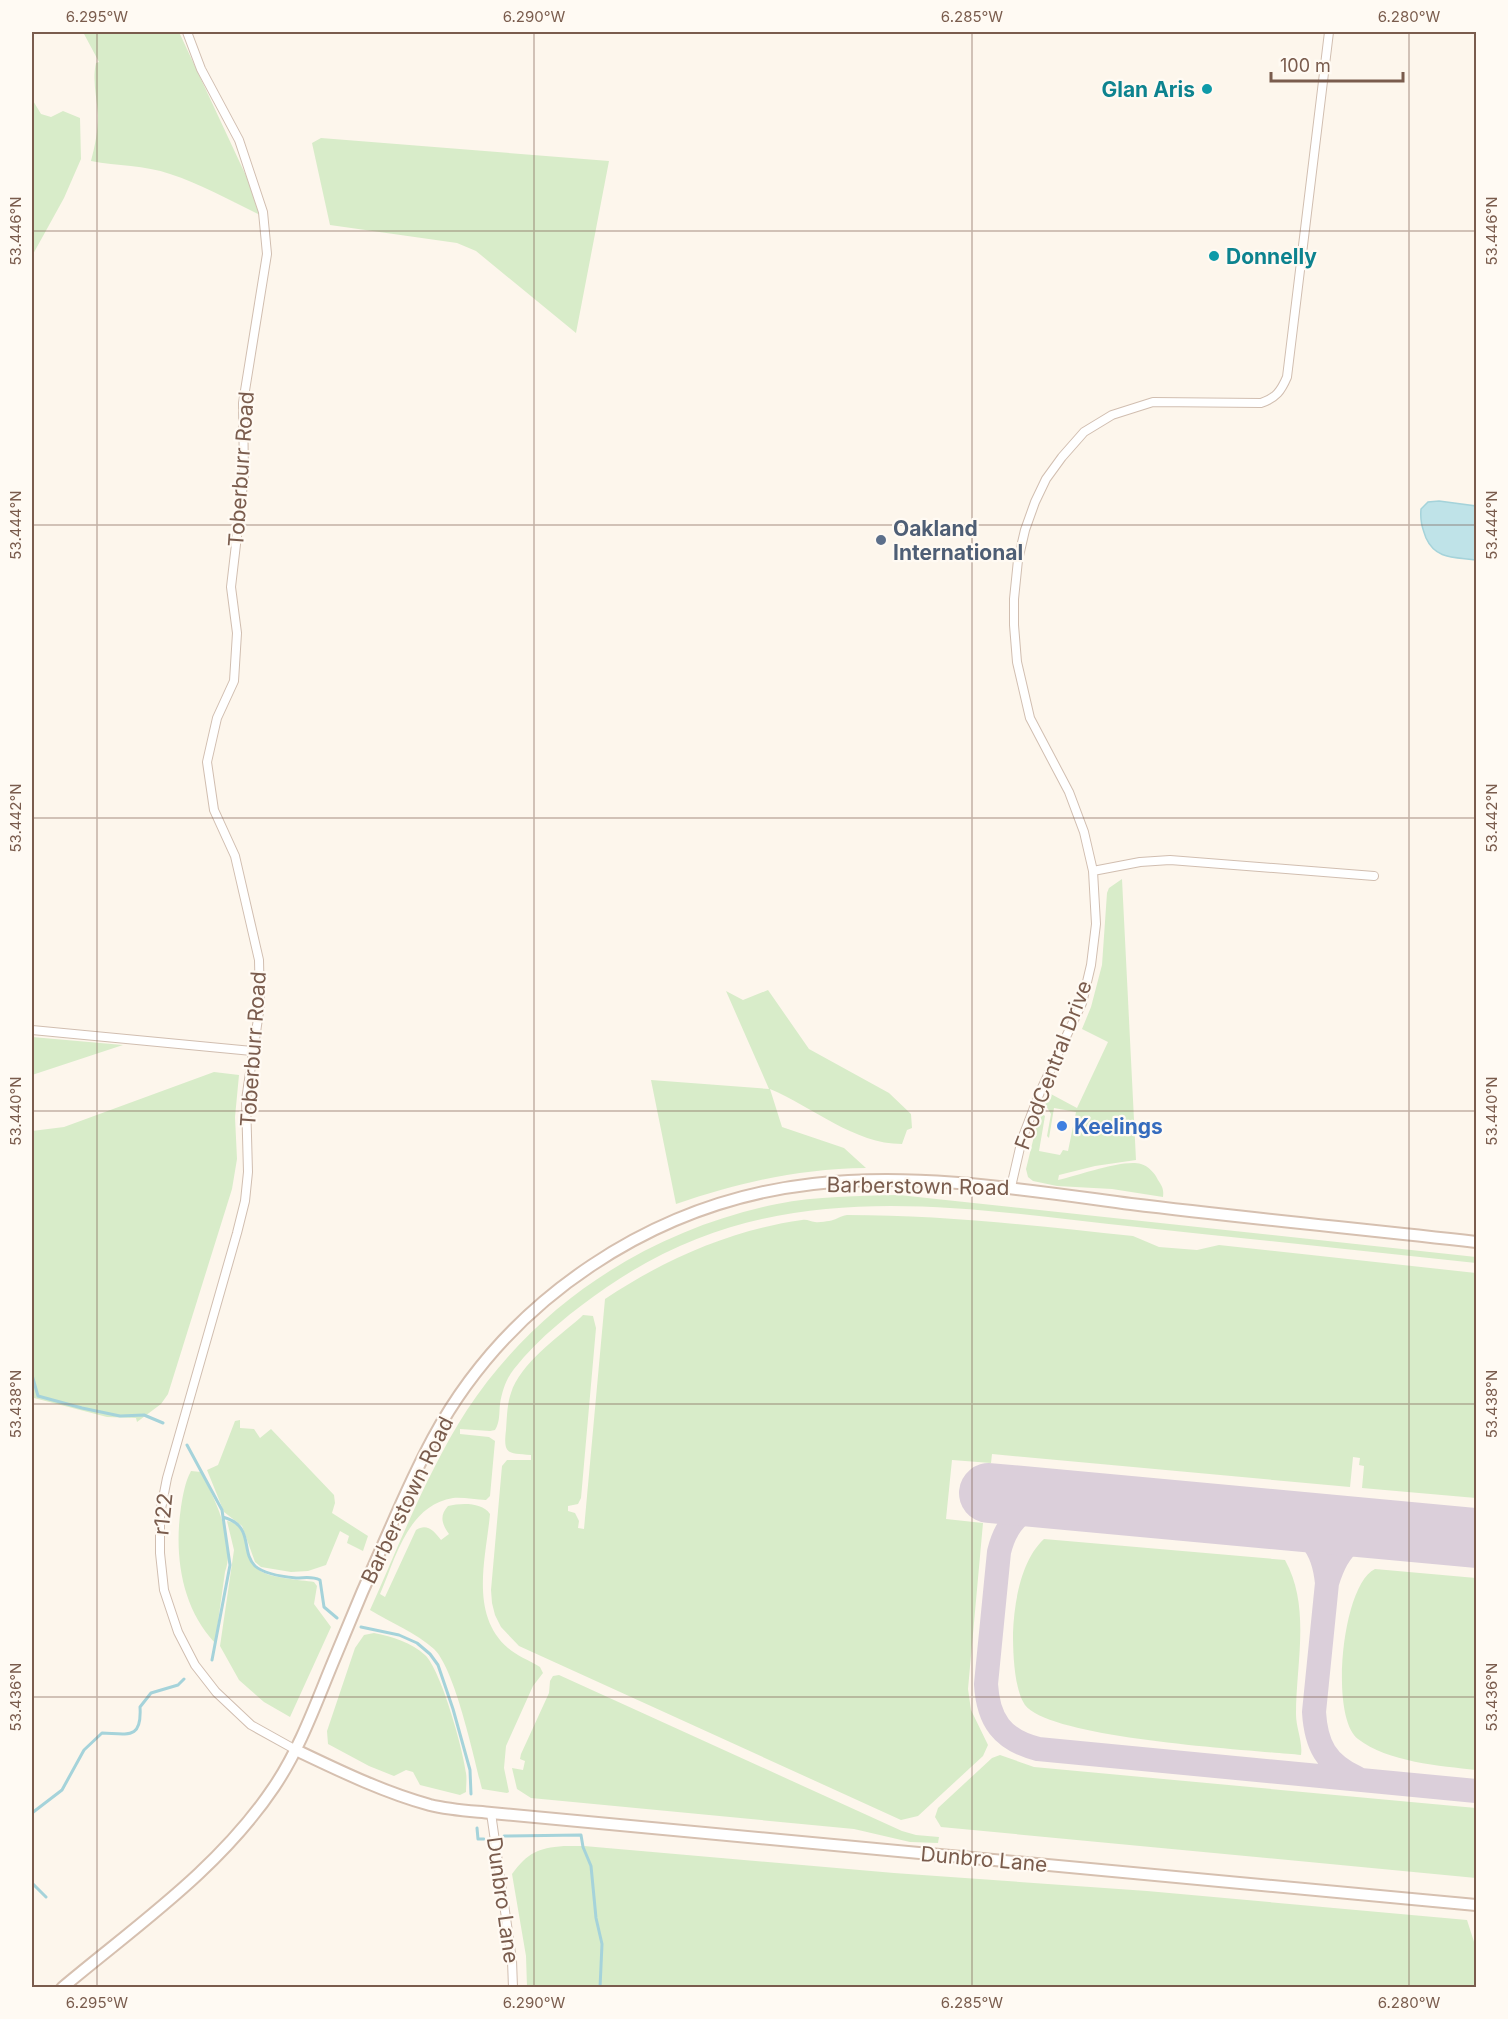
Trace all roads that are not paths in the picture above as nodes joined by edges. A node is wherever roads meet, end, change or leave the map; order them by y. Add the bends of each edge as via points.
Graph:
1 (187, 32) edge
2 (1329, 32) edge
3 (1093, 871) junction
4 (1374, 876) dead end
5 (32, 1030) edge
6 (252, 1051) junction
7 (1011, 1187) junction
8 (237, 1233) joint
9 (1476, 1242) edge
10 (296, 1750) junction
11 (491, 1814) junction
12 (1476, 1905) edge
13 (62, 1988) edge
14 (513, 1988) edge

1 - 6 street, Toberburr Road via 201,69 239,140 266,233 267,254 243,403 244,476 231,587 237,633 234,681 217,718 207,762 214,810 235,856 259,960 260,1005
2 - 3 street, FoodCentral Drive via 1287,377 1281,391 1261,403 1153,402 1112,415 1084,432 1062,457 1038,494 1024,530 1014,600 1017,662 1030,718 1069,792
3 - 4 street via 1170,860
3 - 7 street, FoodCentral Drive via 1096,924 1088,984 1022,1139
5 - 6 street
6 - 8 street, Toberburr Road via 246,1100 248,1173
7 - 9 main road, Barberstown Road
7 - 10 main road, Barberstown Road via 853,1181 775,1190 729,1201 654,1229 568,1281 508,1334 484,1362 433,1438 353,1612
8 - 10 street, r122 via 167,1478 160,1514 164,1590 178,1632 195,1665 216,1692 251,1725
10 - 11 main road, Dunbro Lane via 381,1789 432,1805
10 - 13 main road, Barberstown Road via 261,1805 199,1874
11 - 12 main road, Dunbro Lane
11 - 14 street, Dunbro Lane

